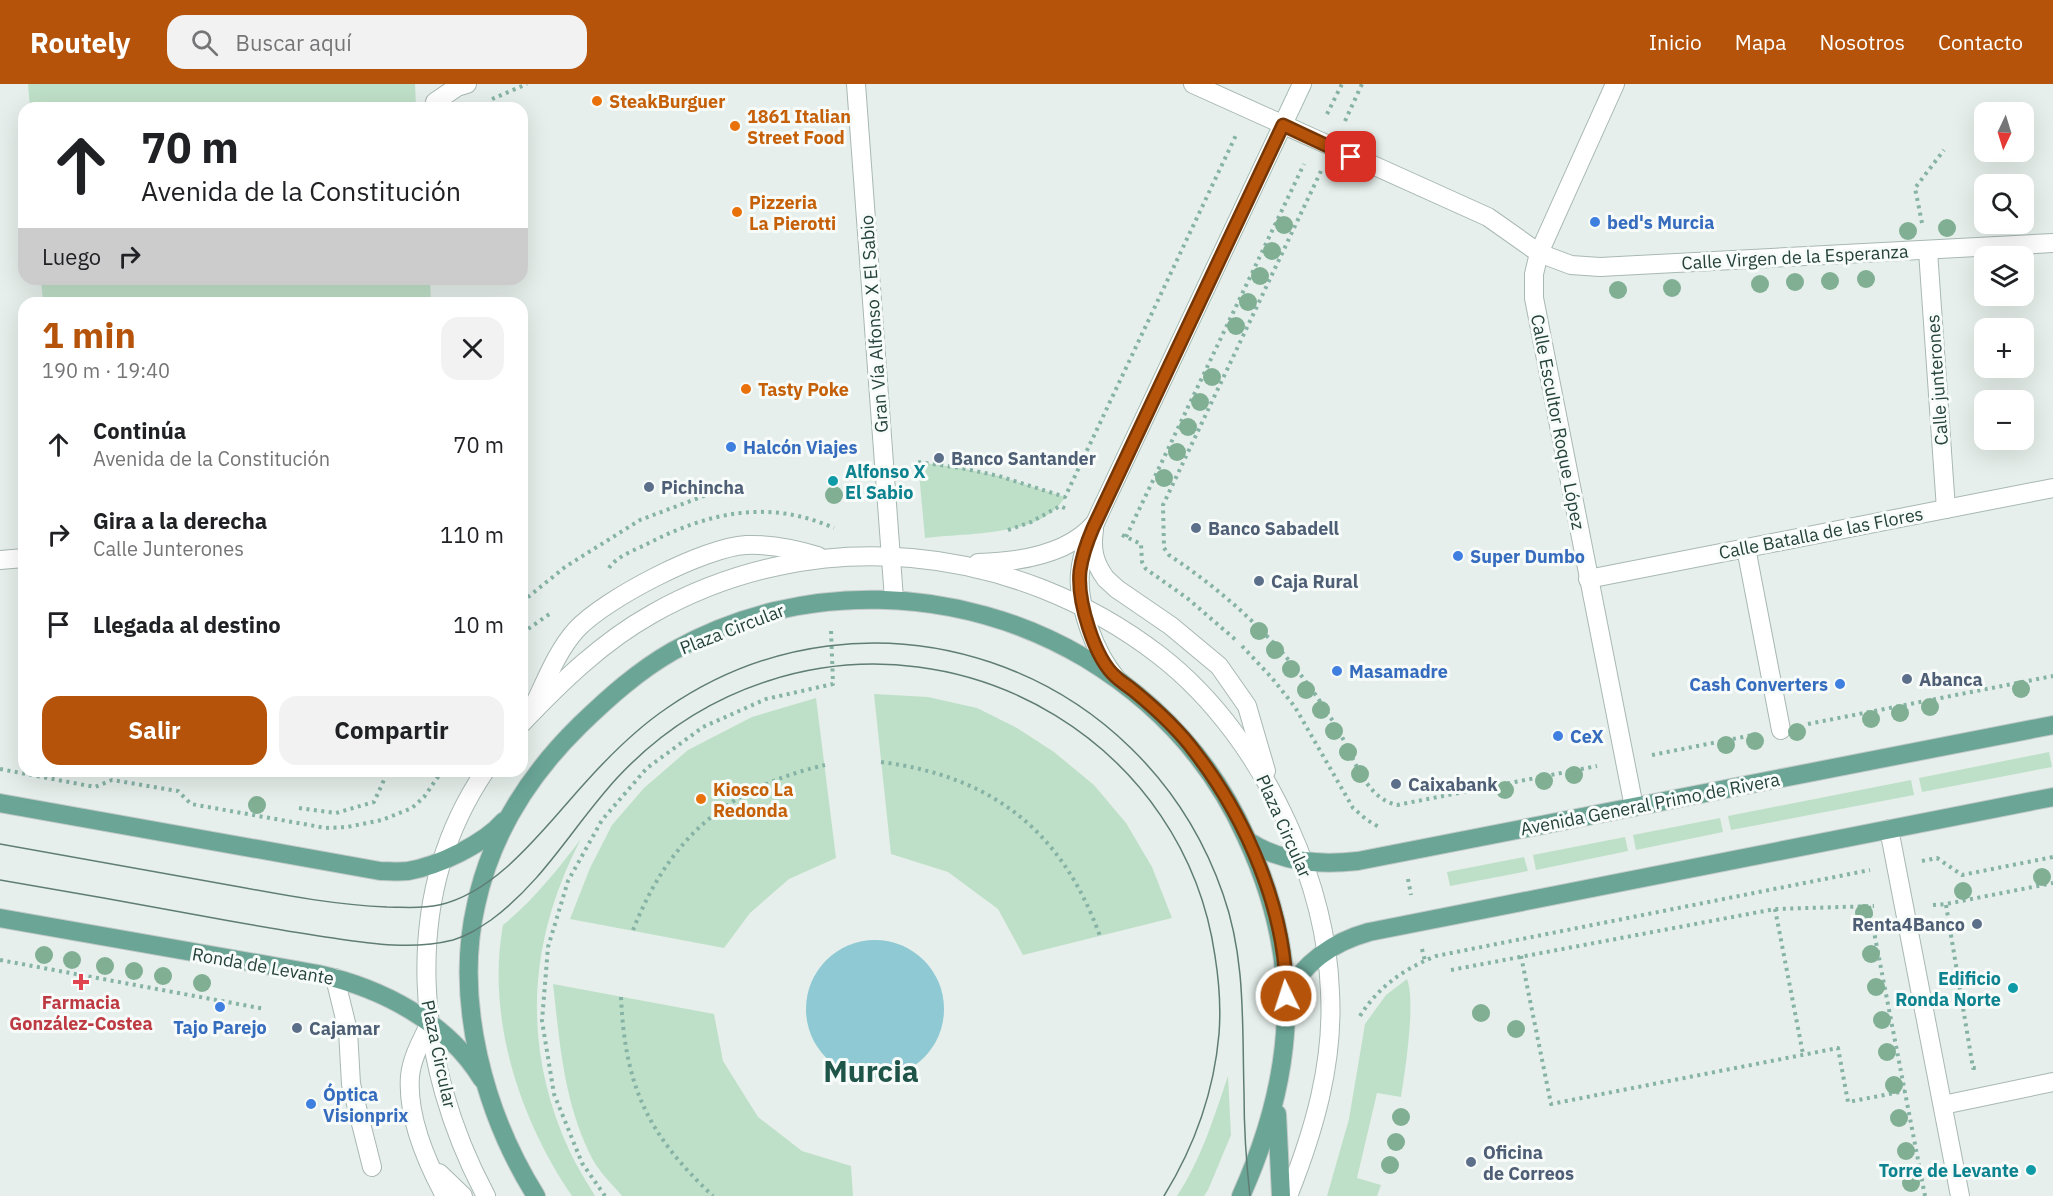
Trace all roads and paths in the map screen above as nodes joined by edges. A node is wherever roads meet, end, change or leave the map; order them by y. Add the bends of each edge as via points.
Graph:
1 (467, 84) edge
2 (527, 84) edge
3 (856, 84) edge
4 (1193, 84) edge
5 (1302, 84) edge
6 (1342, 84) edge
7 (1362, 84) edge
8 (1615, 84) edge
9 (488, 100) dead end
10 (435, 102) edge
11 (1248, 109) junction
12 (1283, 125) junction
13 (1315, 140) junction
14 (1332, 148) junction
15 (1944, 150) dead end
16 (2053, 243) edge
17 (1928, 251) junction
18 (1539, 253) junction
19 (918, 462) dead end
20 (733, 485) dead end
21 (2053, 488) edge
22 (1946, 509) junction
23 (1095, 523) junction
24 (1126, 537) dead end
25 (1746, 548) junction
26 (891, 556) junction
27 (18, 558) edge
28 (828, 558) junction
29 (0, 560) edge
30 (947, 562) junction
31 (1588, 579) junction
32 (528, 597) edge
33 (894, 599) junction
34 (1084, 607) junction
35 (2053, 676) edge
36 (1116, 678) junction
37 (833, 684) dead end
38 (528, 714) edge
39 (528, 717) edge
40 (2053, 725) edge
41 (1781, 730) junction
42 (1624, 761) junction
43 (882, 762) dead end
44 (825, 765) dead end
45 (0, 769) edge
46 (18, 772) edge
47 (42, 777) edge
48 (385, 777) edge
49 (438, 777) edge
50 (481, 777) edge
51 (1269, 787) junction
52 (2053, 797) edge
53 (0, 803) edge
54 (1634, 807) junction
55 (299, 808) dead end
56 (510, 814) junction
57 (1889, 829) junction
58 (1248, 841) junction
59 (2053, 857) edge
60 (444, 860) junction
61 (1303, 861) junction
62 (1897, 866) junction
63 (2053, 883) edge
64 (1946, 904) junction
65 (1904, 905) junction
66 (1869, 906) junction
67 (1775, 909) junction
68 (0, 918) edge
69 (633, 930) dead end
70 (1100, 936) dead end
71 (1326, 951) junction
72 (1521, 957) junction
73 (0, 960) edge
74 (1425, 961) dead end
75 (1451, 970) dead end
76 (335, 978) junction
77 (1286, 996) junction
78 (621, 997) dead end
79 (264, 1009) dead end
80 (430, 1023) junction
81 (1803, 1054) junction
82 (2053, 1082) edge
83 (488, 1088) junction
84 (1278, 1088) junction
85 (1905, 1091) junction
86 (1998, 1093) junction
87 (1943, 1105) junction
88 (431, 1166) junction
89 (372, 1167) dead end
90 (445, 1196) edge
91 (463, 1196) edge
92 (486, 1196) edge
93 (536, 1196) edge
94 (605, 1196) edge
95 (713, 1196) edge
96 (1241, 1196) edge
97 (1281, 1196) edge
98 (1288, 1196) edge
99 (1925, 1196) edge
100 (1960, 1196) edge

1 - 10 street
2 - 9 path
3 - 26 street, Gran Vía Alfonso X El Sabio
4 - 11 street
5 - 12 street
6 - 13 path
7 - 14 path
8 - 18 street, Calle Escultor Roque López
11 - 12 street
11 - 19 path via 1065,497 999,476
12 - 13 street
12 - 23 street
13 - 14 street
13 - 24 path
14 - 18 street via 1488,218
14 - 42 path via 1163,505 1166,553 1226,596 1281,650 1323,705 1365,781 1388,803 1397,805
15 - 17 path via 1915,188
16 - 17 street, Calle Virgen de la Esperanza
17 - 18 street, Calle Virgen de la Esperanza via 1600,267 1571,265
17 - 22 street, Calle junterones
18 - 31 street, Calle Escultor Roque López via 1534,274 1535,308
20 - 32 path via 640,520 565,567
21 - 22 street, Calle Batalla de las Flores
22 - 25 street, Calle Batalla de las Flores
23 - 30 street via 1075,541 1043,554 995,562
23 - 34 street via 1080,573
23 - 51 street via 1093,553 1106,579 1200,649 1238,691 1247,706
25 - 31 street, Calle Batalla de las Flores
25 - 41 street
26 - 28 street, Plaza Circular
26 - 30 street, Plaza Circular
26 - 33 street, Gran Vía Alfonso X El Sabio
27 - 29 street
28 - 38 street via 776,547 731,547 638,587 576,630 561,650
28 - 39 street, Plaza Circular via 739,576 653,614 576,668
30 - 34 street, Plaza Circular via 1029,584
31 - 42 street, Calle Escultor Roque López
33 - 36 main road, Plaza Circular via 939,604 1022,627 1061,644
33 - 56 main road, Plaza Circular via 823,601 791,607 713,632 674,651 605,700 545,762
34 - 36 street via 1099,652
34 - 51 street, Plaza Circular via 1150,649 1184,677 1228,724
35 - 41 path
36 - 58 main road, Plaza Circular via 1165,718 1194,751 1218,784
37 - 94 path via 766,699 703,728 647,768 602,820 568,880 548,947 542,1021 554,1094 582,1163
40 - 54 main road, Avenida General Primo de Rivera
41 - 42 path
42 - 54 street, Calle Escultor Roque López
43 - 70 path via 914,766 976,788 1031,825 1073,876
44 - 69 path via 761,785 706,821 662,871
45 - 46 path
47 - 49 path via 95,787 112,780 178,791 191,804 326,828 363,825 399,814 424,797
48 - 55 path via 374,802 336,813
50 - 60 street, Plaza Circular via 460,816
51 - 61 street, Plaza Circular
52 - 57 main road
53 - 60 main road via 380,871 407,871
54 - 61 main road, Avenida General Primo de Rivera via 1358,861
56 - 60 main road via 489,834
56 - 83 main road, Plaza Circular via 485,871 469,944 474,1032
57 - 62 street
57 - 71 main road via 1388,928 1356,936
58 - 61 main road, Avenida General Primo de Rivera via 1271,853
58 - 77 main road, Plaza Circular via 1271,902 1281,943
59 - 62 path via 1962,875 1937,858
60 - 80 street, Plaza Circular via 433,896 427,944
61 - 71 street, Plaza Circular
62 - 65 street
62 - 74 path
63 - 64 path
64 - 65 path
64 - 86 path via 1973,1068 1994,1068
65 - 66 path
65 - 87 street
66 - 67 path
66 - 85 path
67 - 72 path
67 - 81 path
68 - 76 main road, Ronda de Levante
71 - 77 main road via 1301,973
71 - 98 street, Plaza Circular via 1331,1013 1325,1079 1313,1127
72 - 75 path
72 - 81 path via 1551,1104
73 - 79 path
76 - 80 main road, Ronda de Levante via 389,998
76 - 89 street via 348,1031 351,1084
77 - 84 main road, Plaza Circular
78 - 95 path via 623,1035 644,1108 663,1142
80 - 83 main road, Ronda de Levante via 469,1060
80 - 88 street via 410,1075 414,1119
80 - 92 street, Plaza Circular via 455,1129
81 - 85 path via 1838,1048 1848,1102
82 - 86 street
83 - 93 main road, Plaza Circular via 513,1155
84 - 96 main road, Plaza Circular via 1272,1115
84 - 97 main road
85 - 99 path
86 - 87 street
87 - 100 street
88 - 90 street
88 - 91 street

